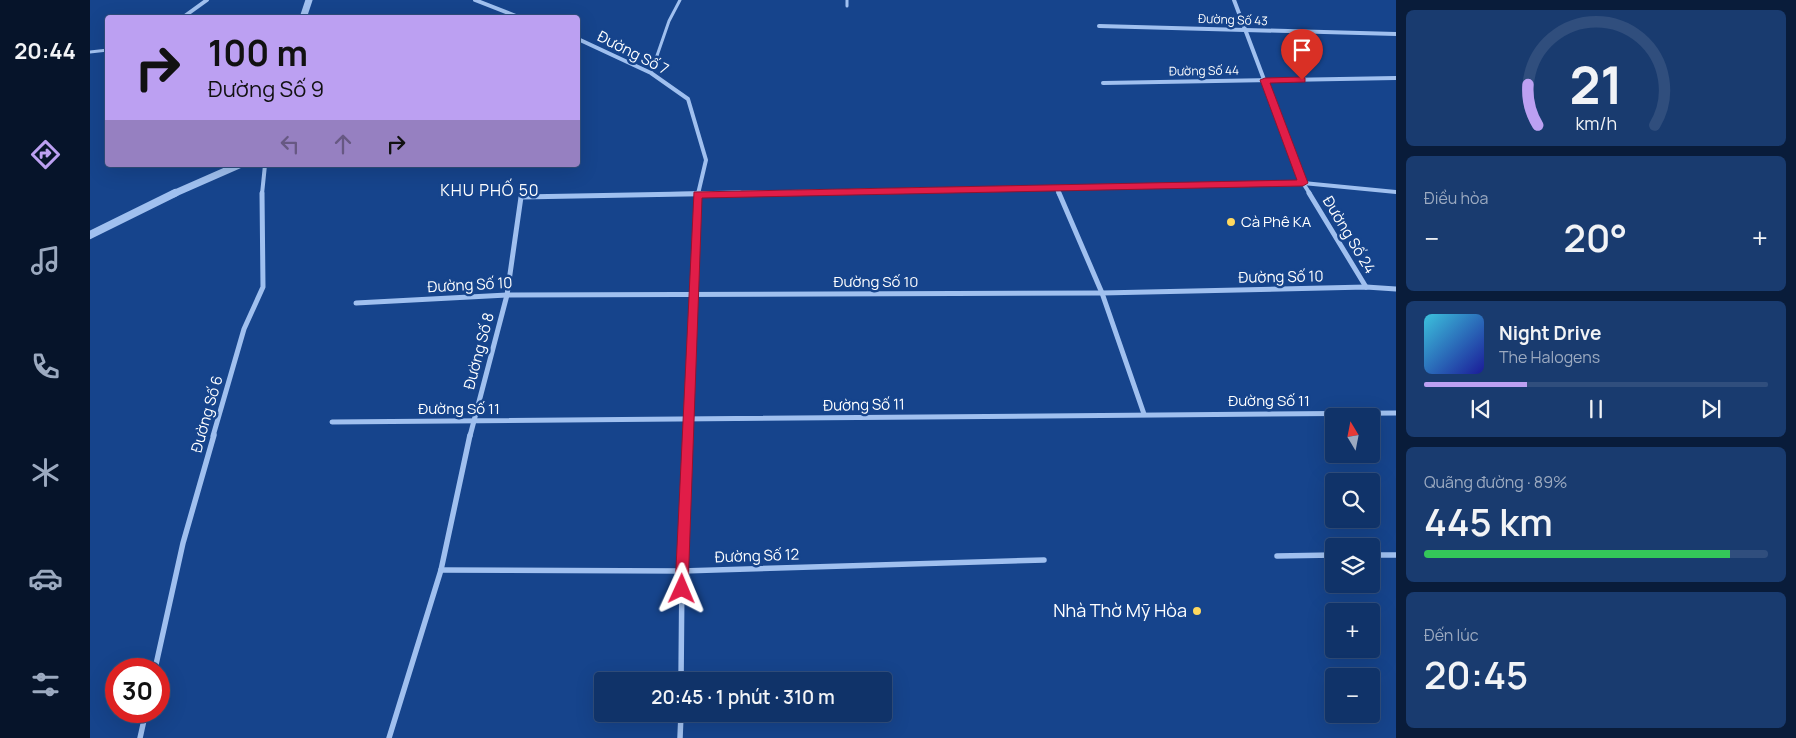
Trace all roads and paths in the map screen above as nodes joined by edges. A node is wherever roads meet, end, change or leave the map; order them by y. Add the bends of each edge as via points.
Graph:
1 (207, 0) edge
2 (308, 0) edge
3 (475, 0) edge
4 (680, 0) edge
5 (848, 0) edge
6 (1234, 0) edge
7 (847, 6) dead end
8 (186, 15) edge
9 (304, 15) edge
10 (513, 15) edge
11 (1099, 26) dead end
12 (1246, 31) junction
13 (1396, 34) edge
14 (580, 40) edge
15 (105, 50) edge
16 (90, 52) edge
17 (651, 73) junction
18 (1396, 78) edge
19 (1265, 80) junction
20 (1103, 84) dead end
21 (234, 167) edge
22 (265, 167) edge
23 (1303, 183) junction
24 (1057, 189) junction
25 (1396, 192) edge
26 (698, 195) junction
27 (90, 235) edge
28 (1366, 287) junction
29 (1396, 288) edge
30 (1102, 293) junction
31 (507, 295) junction
32 (693, 295) junction
33 (356, 303) dead end
34 (1396, 413) edge
35 (1144, 414) junction
36 (689, 420) junction
37 (473, 421) junction
38 (332, 422) dead end
39 (1325, 555) edge
40 (1380, 555) edge
41 (1396, 555) edge
42 (1277, 556) dead end
43 (1044, 560) dead end
44 (441, 570) junction
45 (682, 571) junction
46 (157, 658) edge
47 (681, 672) edge
48 (681, 722) edge
49 (143, 723) edge
50 (140, 738) edge
51 (389, 738) edge
52 (680, 738) edge

1 - 8 street
2 - 9 street
3 - 10 street
4 - 17 lane
5 - 7 lane
6 - 12 street, Đường Số 24
11 - 12 street, Đường Số 43
12 - 13 street, Đường Số 43
12 - 19 street, Đường Số 24
14 - 17 street, Đường Số 7
15 - 16 lane
17 - 26 street, Đường Số 7 via 688,99 706,160
18 - 19 street, Đường Số 44
19 - 20 street, Đường Số 44
19 - 23 street, Đường Số 24
21 - 27 street
22 - 46 street, Đường Số 6 via 261,202 263,287 244,330 183,543
23 - 24 street
23 - 25 street
23 - 28 street, Đường Số 24
24 - 26 street
24 - 30 street
26 - 31 street, Đường Số 8 via 521,197
26 - 32 street, Đường Số 7
28 - 29 street, Đường Số 10
28 - 30 street, Đường Số 10
30 - 32 street, Đường Số 10
30 - 35 street
31 - 32 street, Đường Số 10
31 - 33 street, Đường Số 10
31 - 37 street, Đường Số 8
32 - 36 street, Đường Số 7
34 - 35 street, Đường Số 11
35 - 36 street, Đường Số 11
36 - 37 street, Đường Số 11
36 - 45 street, Đường Số 7
37 - 38 street, Đường Số 11
37 - 44 street, Đường Số 8
39 - 42 street
40 - 41 street
43 - 45 street, Đường Số 12
44 - 45 street, Đường Số 12
44 - 51 street, Đường Số 8
45 - 47 street, Đường Số 7
48 - 52 street
49 - 50 street

